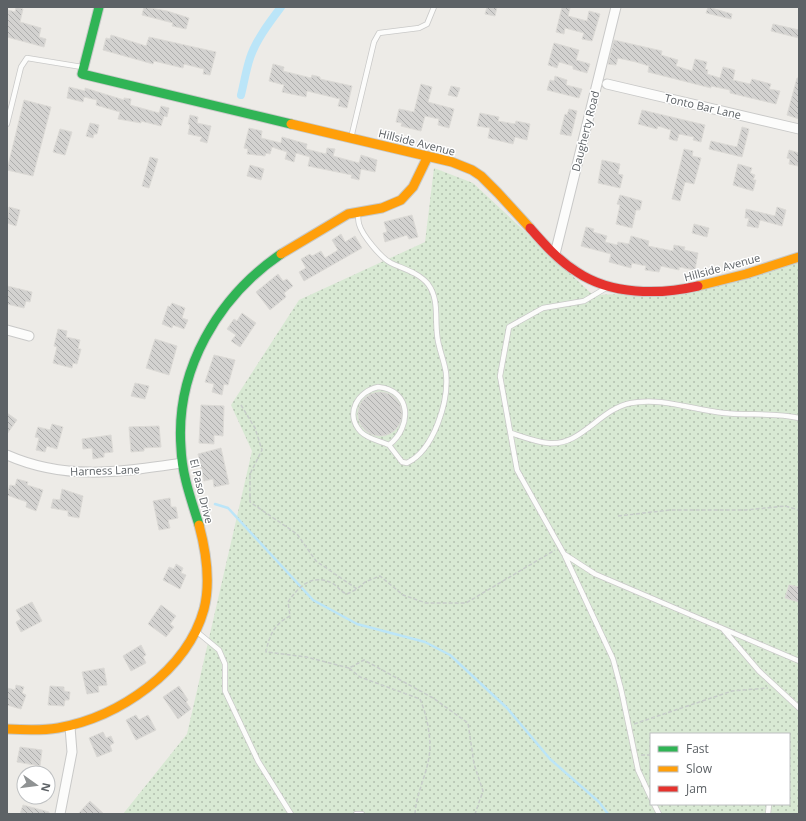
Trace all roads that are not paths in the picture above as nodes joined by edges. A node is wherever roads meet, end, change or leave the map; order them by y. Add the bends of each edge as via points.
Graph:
1 (99, 7) edge
2 (434, 7) edge
3 (616, 7) edge
4 (83, 71) junction
5 (607, 84) dead end
6 (7, 124) edge
7 (799, 129) edge
8 (351, 138) junction
9 (428, 156) junction
10 (358, 212) junction
11 (555, 254) junction
12 (799, 257) edge
13 (608, 286) junction
14 (7, 330) edge
15 (29, 336) dead end
16 (799, 418) edge
17 (510, 433) junction
18 (389, 445) junction
19 (7, 455) edge
20 (182, 463) junction
21 (564, 554) junction
22 (722, 628) junction
23 (195, 630) junction
24 (799, 662) edge
25 (799, 708) edge
26 (70, 727) junction
27 (7, 729) edge
28 (650, 796) edge
29 (654, 805) edge
30 (60, 814) edge
31 (291, 814) edge
32 (356, 814) edge
33 (362, 814) edge
34 (659, 814) edge

1 - 4 street
2 - 8 lane via 427,24 419,28 379,33 374,42
3 - 11 street, Daugherty Road
4 - 6 lane via 27,58 21,67
4 - 8 street, Hillside Avenue
5 - 7 street, Tonto Bar Lane
8 - 9 street, Hillside Avenue
9 - 10 street, El Paso Drive via 414,187 400,202
9 - 11 street, Hillside Avenue via 472,170 489,184
10 - 18 lane via 359,225 376,251 422,279 432,290 436,306 438,341 444,360 447,388 445,402 421,454 407,463 402,462
10 - 20 street, El Paso Drive via 350,213 286,250 250,277 217,315 203,339 186,386 180,438
11 - 13 street, Hillside Avenue via 581,275
12 - 13 street, Hillside Avenue via 690,290 658,293
13 - 17 lane via 584,301 543,308 509,327 500,376
14 - 15 street
16 - 17 lane via 776,414 722,413 645,401 621,405 608,411 583,433 560,443 549,444
17 - 21 lane via 517,470
18 - 18 lane via 396,440 405,420 404,404 397,394 386,388 370,389 360,396 354,406 356,424 361,432
19 - 20 street, Harness Lane via 42,468 77,473 135,470
20 - 23 street, El Paso Drive via 200,531 205,564 207,592
21 - 22 lane via 595,574
21 - 28 lane via 613,659 638,770
22 - 24 lane
22 - 25 lane via 759,672
23 - 26 street, El Paso Drive via 171,668 148,688 123,704
23 - 31 lane via 219,650 225,664 225,691 258,761
26 - 27 street, El Paso Drive via 27,731
26 - 30 street via 72,752
29 - 34 lane
32 - 33 lane

